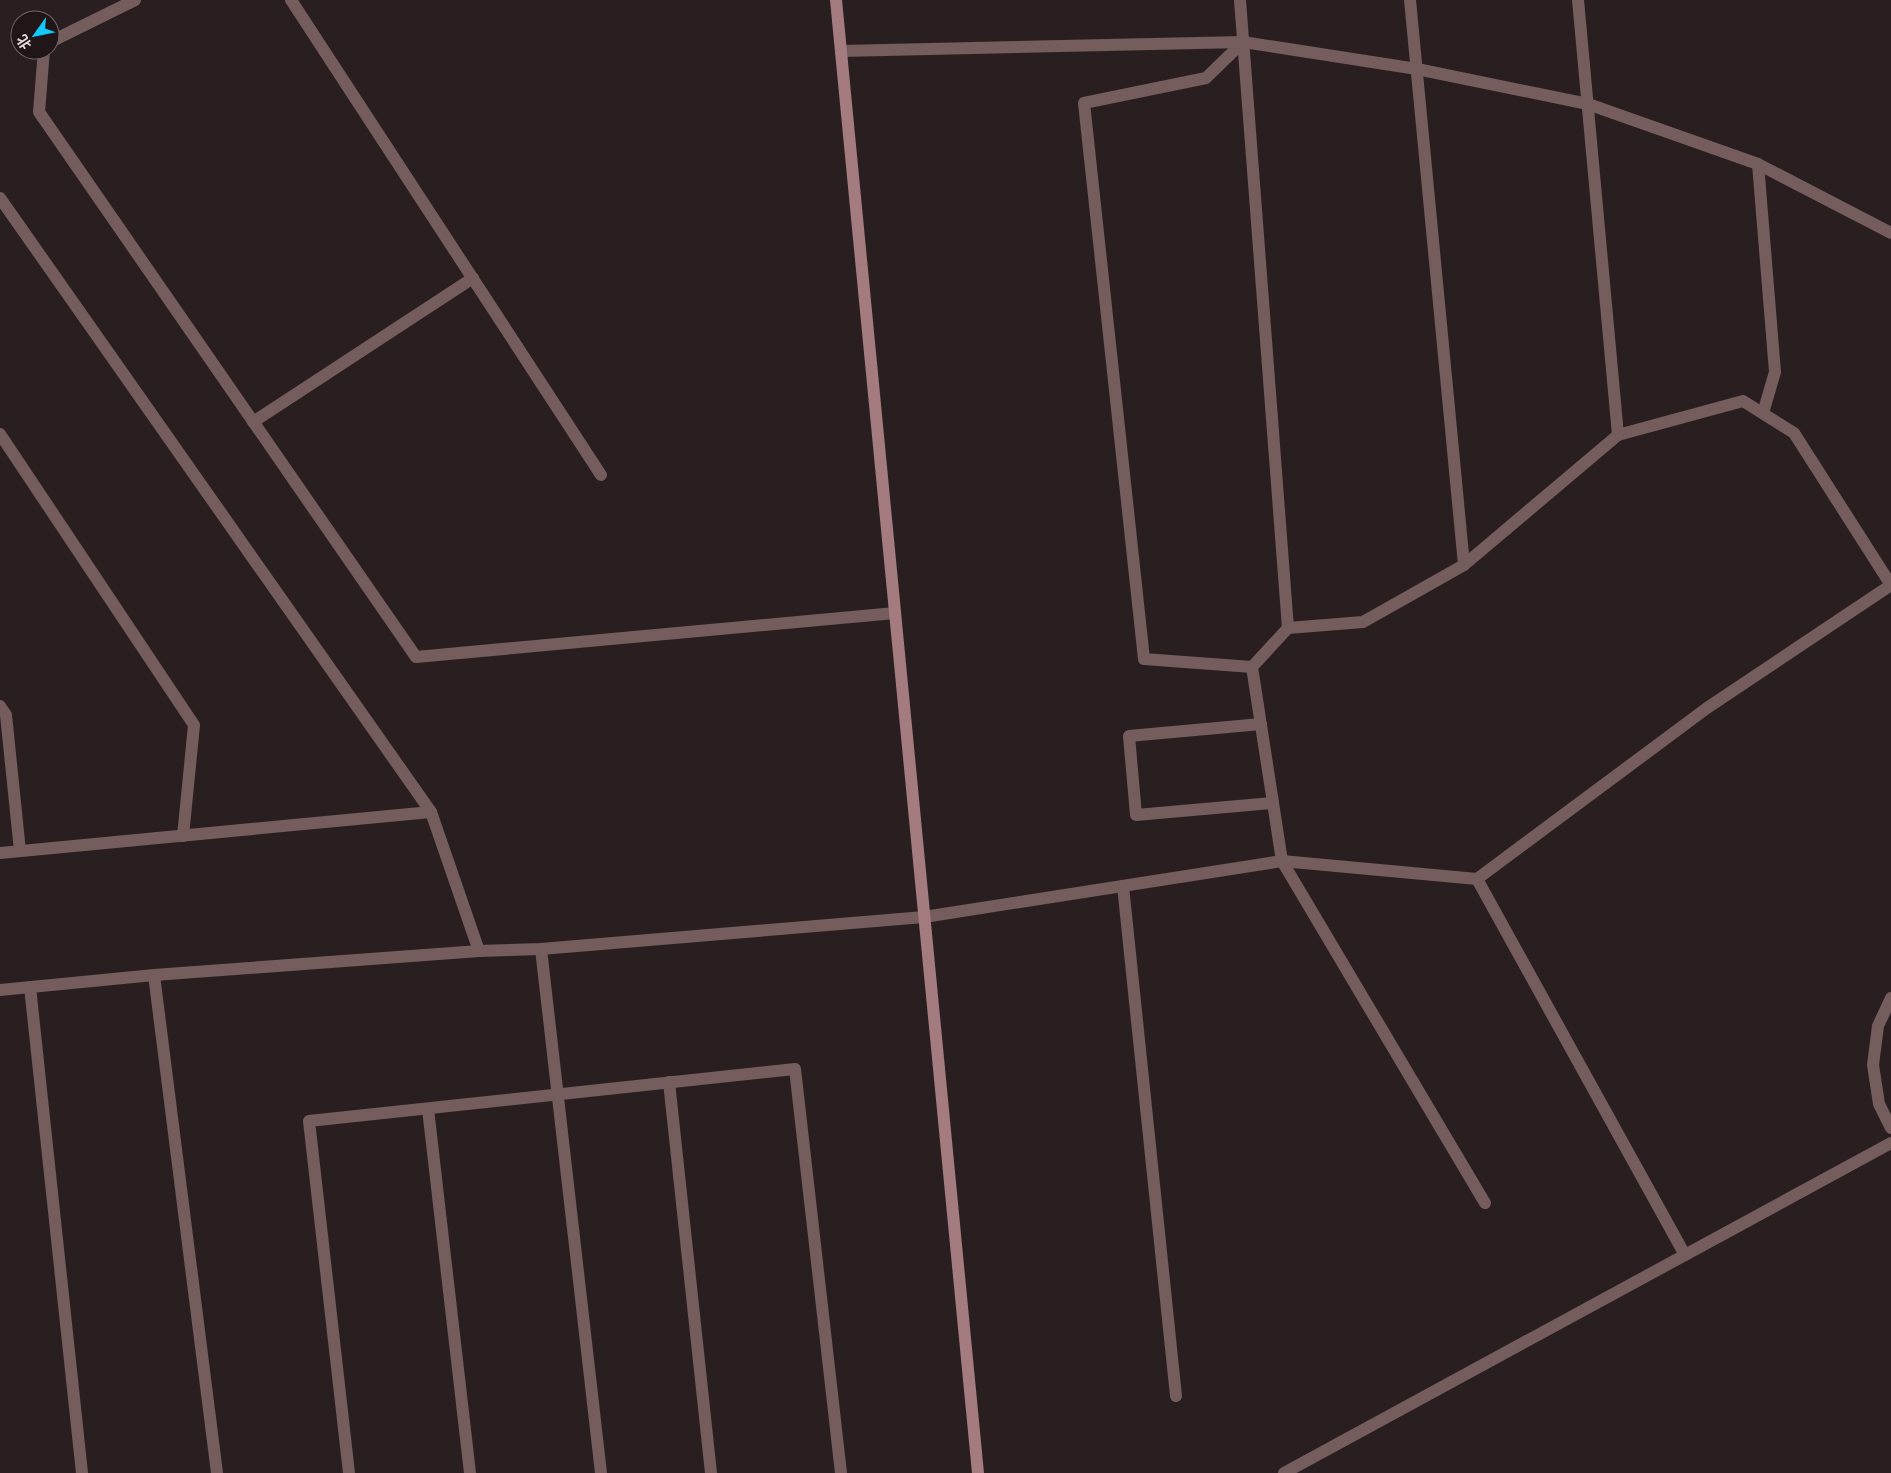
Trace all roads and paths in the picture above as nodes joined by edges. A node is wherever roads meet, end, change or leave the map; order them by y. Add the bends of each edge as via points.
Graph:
1 (135, 0) edge
2 (291, 0) edge
3 (836, 0) edge
4 (1240, 0) edge
5 (1410, 0) edge
6 (1578, 0) edge
7 (60, 37) edge
8 (1243, 42) junction
9 (841, 51) junction
10 (43, 60) edge
11 (1417, 69) junction
12 (1588, 104) junction
13 (1758, 164) junction
14 (0, 198) edge
15 (1891, 233) edge
16 (473, 278) junction
17 (1763, 413) junction
18 (253, 422) junction
19 (0, 434) edge
20 (1618, 436) junction
21 (601, 474) dead end
22 (1464, 565) junction
23 (1891, 585) edge
24 (895, 613) junction
25 (1288, 628) junction
26 (1252, 667) junction
27 (0, 706) edge
28 (1261, 724) junction
29 (1273, 803) junction
30 (431, 812) junction
31 (183, 836) junction
32 (20, 851) junction
33 (0, 853) edge
34 (1282, 861) junction
35 (1477, 879) junction
36 (1123, 886) junction
37 (924, 918) junction
38 (542, 949) junction
39 (479, 951) junction
40 (154, 975) junction
41 (30, 987) junction
42 (0, 990) edge
43 (1891, 998) edge
44 (669, 1082) junction
45 (558, 1094) junction
46 (428, 1109) junction
47 (1891, 1128) edge
48 (1891, 1143) edge
49 (1484, 1203) dead end
50 (1685, 1255) junction
51 (1176, 1396) dead end
52 (82, 1473) edge
53 (217, 1473) edge
54 (350, 1473) edge
55 (470, 1473) edge
56 (601, 1473) edge
57 (711, 1473) edge
58 (841, 1473) edge
59 (978, 1473) edge
60 (1284, 1473) edge

1 - 7 street
2 - 16 street
3 - 9 main road
4 - 8 street
5 - 11 street
6 - 12 street
8 - 9 street
8 - 11 street
8 - 25 street
8 - 26 street via 1206,78 1084,103 1144,659
9 - 24 main road
10 - 18 street via 39,112
11 - 12 street
11 - 22 street
12 - 13 street
12 - 20 street
13 - 15 street
13 - 17 street via 1775,372
14 - 30 street
16 - 18 street
16 - 21 street
17 - 20 street via 1743,401
17 - 23 street via 1794,433
18 - 24 street via 416,657
19 - 31 street via 194,725
20 - 22 street
22 - 25 street via 1363,622
23 - 35 street via 1707,708
24 - 37 main road
25 - 26 street
26 - 28 street
27 - 32 street via 6,715
28 - 29 street
28 - 29 street via 1129,736 1136,815
29 - 34 street
30 - 31 street
30 - 39 street
31 - 32 street
32 - 33 street
34 - 35 street
34 - 36 street
34 - 49 street
35 - 50 street
36 - 37 street
36 - 51 street
37 - 38 street
37 - 59 main road
38 - 39 street
38 - 45 street
39 - 40 street
40 - 41 street
40 - 53 street
41 - 42 street
41 - 52 street
43 - 47 street via 1878,1026 1873,1065 1879,1104
44 - 45 street
44 - 57 street
44 - 58 street via 795,1068
45 - 46 street
45 - 56 street
46 - 54 street via 309,1122
46 - 55 street
48 - 50 street
50 - 60 street

